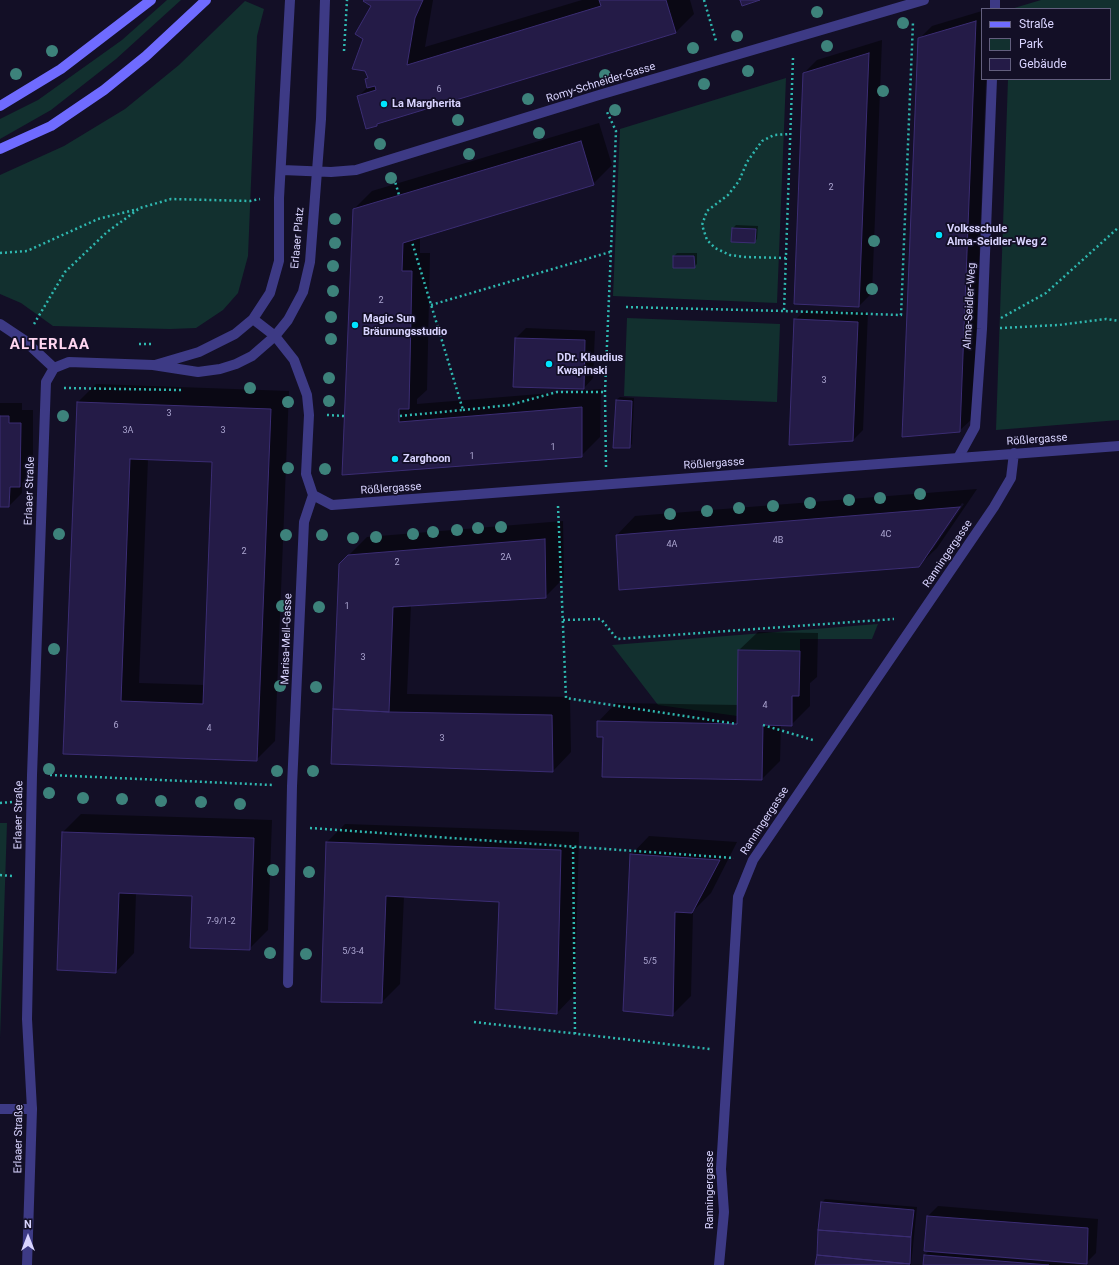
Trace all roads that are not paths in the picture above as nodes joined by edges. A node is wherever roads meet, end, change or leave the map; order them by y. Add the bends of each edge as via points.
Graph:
1 (151, 0) edge
2 (206, 0) edge
3 (290, 0) edge
4 (325, 0) edge
5 (919, 1) edge
6 (992, 80) edge
7 (0, 106) edge
8 (0, 149) edge
9 (282, 170) junction
10 (316, 171) junction
11 (253, 319) junction
12 (0, 324) edge
13 (275, 336) junction
14 (153, 365) junction
15 (54, 368) junction
16 (1119, 446) edge
17 (1014, 453) junction
18 (958, 458) junction
19 (313, 495) junction
20 (288, 984) dead end
21 (0, 1109) edge
22 (32, 1109) junction
23 (27, 1265) edge
24 (719, 1265) edge

1 - 7 main road via 61,69
2 - 8 main road via 146,56 104,90 51,126
3 - 9 street, Erlaaer Platz
4 - 10 street, Erlaaer Platz via 321,119
5 - 10 street, Romy-Schneider-Gasse via 356,170
6 - 18 street, Alma-Seidler-Weg via 982,329 975,427
9 - 10 street, Romy-Schneider-Gasse
9 - 11 street, Erlaaer Platz via 279,198 279,261 270,293
10 - 13 street, Erlaaer Platz via 312,246 307,277 296,307
11 - 13 street
11 - 14 street, Erlaaer Platz via 235,334 212,346
12 - 15 street via 24,340
13 - 14 street, Erlaaer Platz via 252,356 220,369 198,372
13 - 19 street via 294,360 307,395 309,415 306,474
14 - 15 street, Erlaaer Platz via 76,361
15 - 22 street, Erlaaer Straße via 48,377 46,387 32,774 28,1019
16 - 17 street, Rößlergasse
17 - 18 street, Rößlergasse
17 - 24 street, Ranningergasse via 1011,478 994,507 753,860 738,897 721,1169 724,1212
18 - 19 street, Rößlergasse via 332,505
19 - 20 street, Marisa-Mell-Gasse via 304,522 292,786
21 - 22 street
22 - 23 street, Erlaaer Straße

